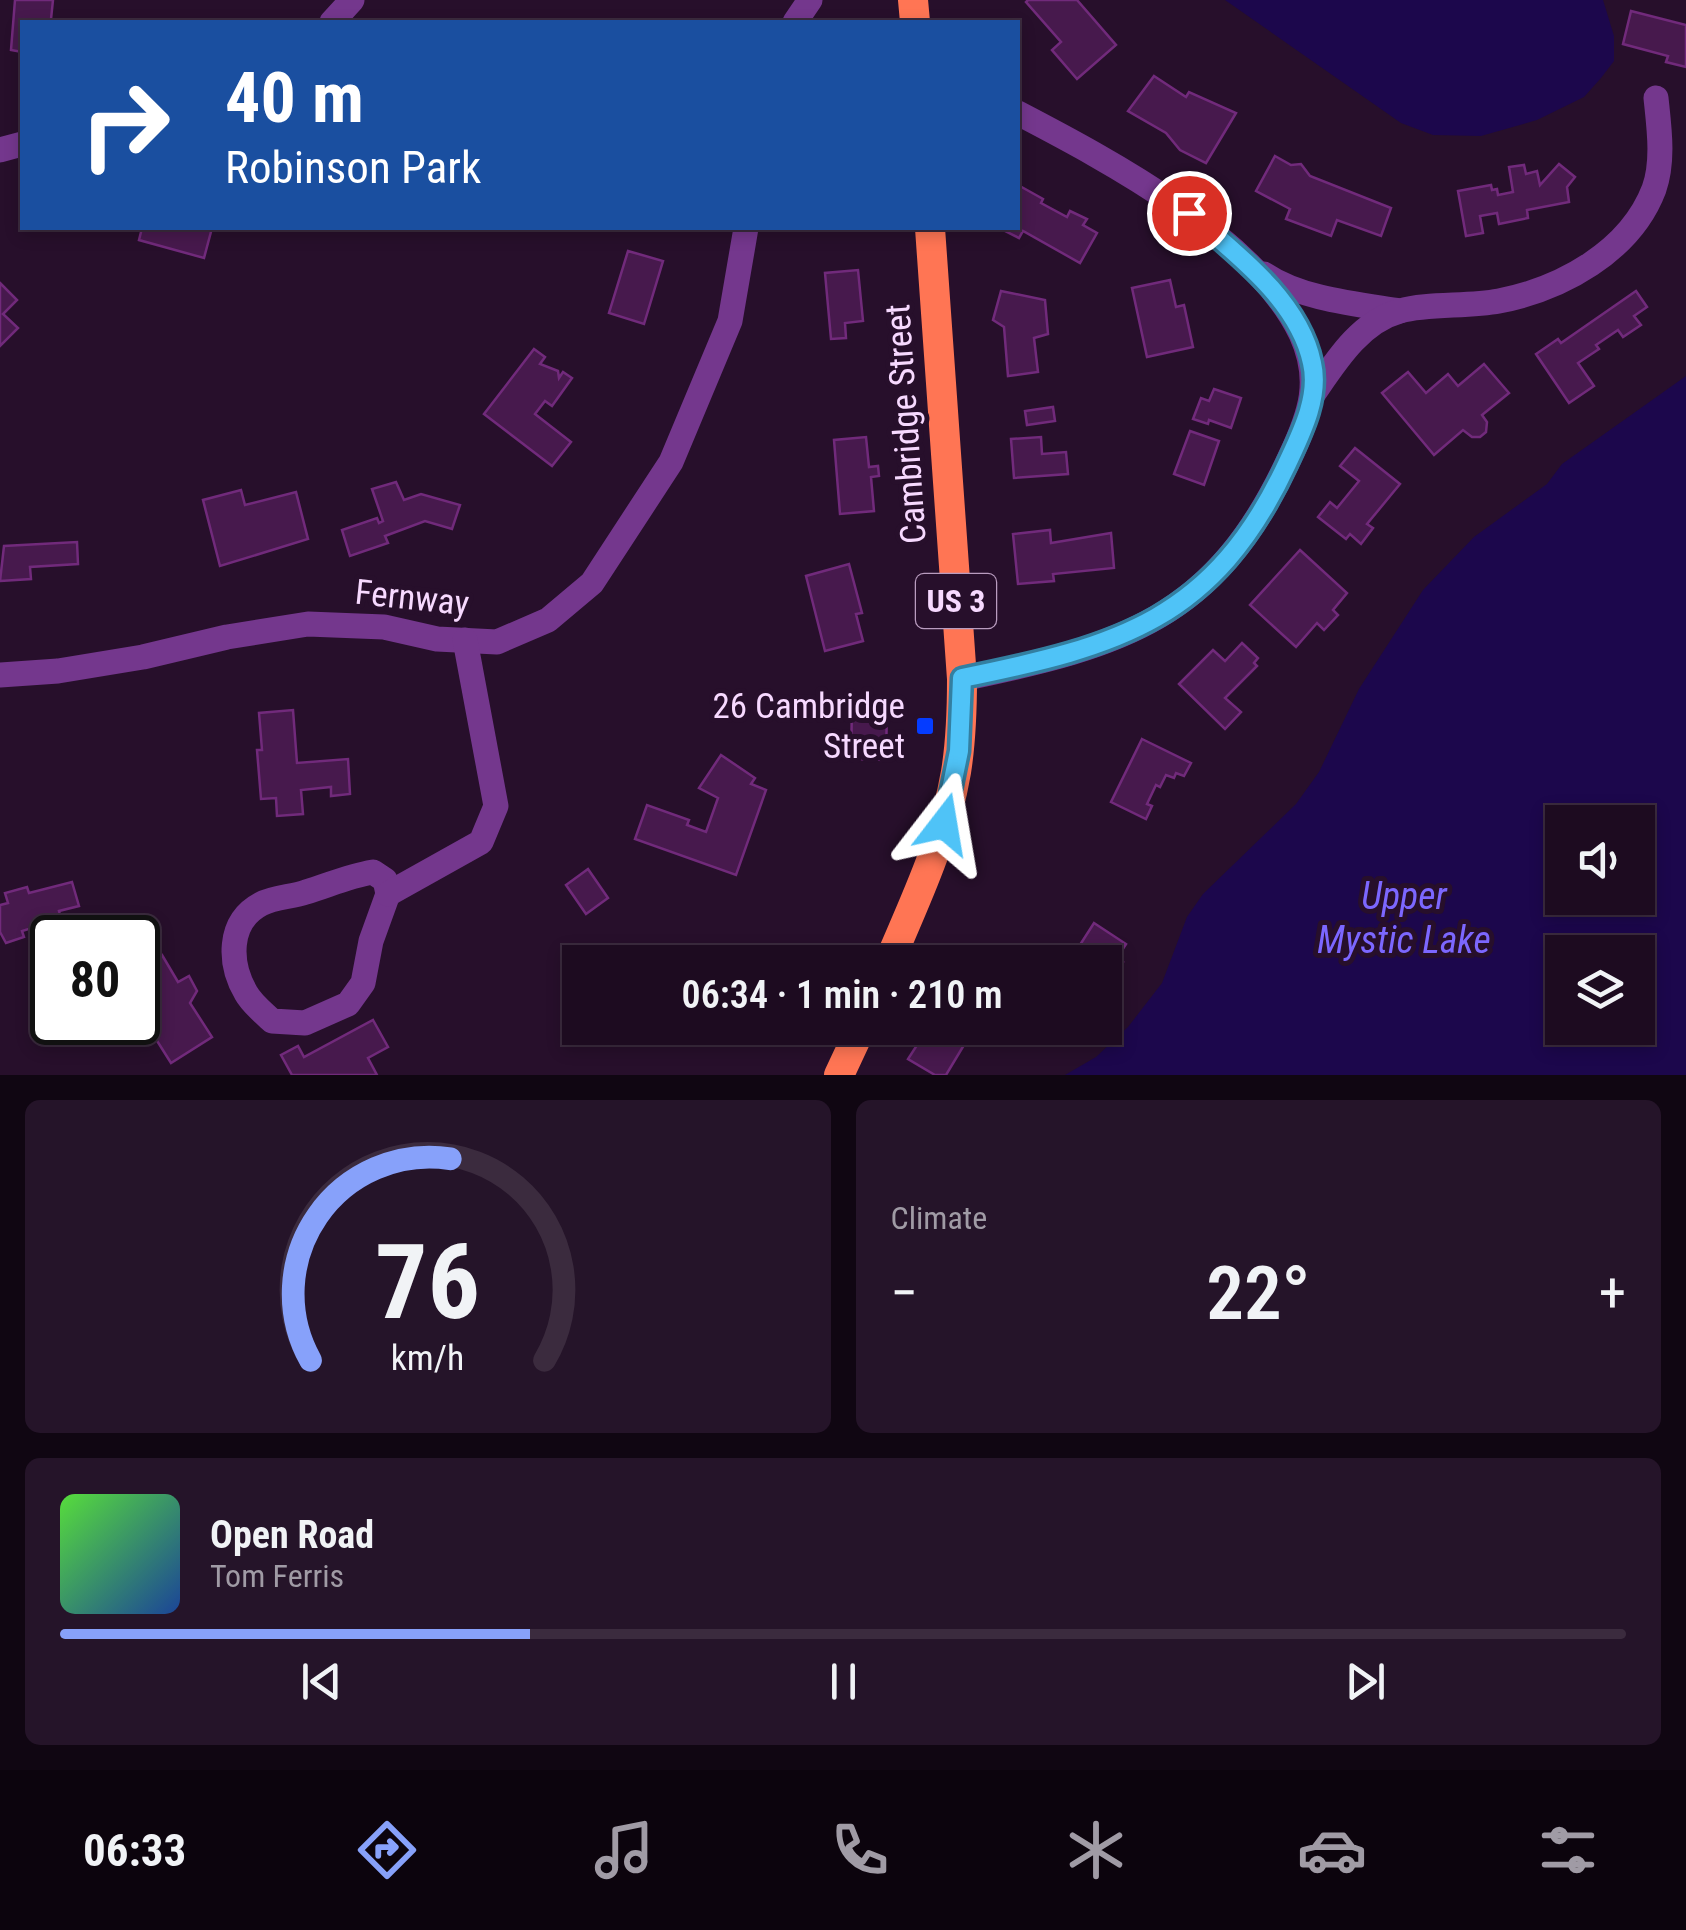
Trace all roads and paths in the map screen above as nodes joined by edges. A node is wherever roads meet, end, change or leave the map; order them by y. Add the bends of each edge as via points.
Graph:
1 (352, 0) edge
2 (334, 20) edge
3 (1656, 98) dead end
4 (1020, 114) edge
5 (746, 230) edge
6 (930, 230) edge
7 (1247, 264) junction
8 (1400, 311) junction
9 (1314, 393) junction
10 (465, 640) junction
11 (0, 675) edge
12 (962, 678) junction
13 (388, 894) junction
14 (897, 945) edge
15 (853, 1045) edge
16 (839, 1075) edge

1 - 2 street
3 - 8 street via 1661,141 1654,188 1611,249 1559,282 1514,297
4 - 7 street via 1189,213
5 - 10 street, Fernway via 730,321 671,462 632,525 592,583 548,620 496,642
6 - 12 highway, Cambridge Street / US 3
7 - 8 street via 1279,284
7 - 9 street via 1300,332
8 - 9 street via 1344,348
9 - 12 street via 1270,502 1199,589 1150,624 1097,646
10 - 11 street, Fernway via 308,624 143,657
10 - 13 street via 496,806 481,842
12 - 14 highway, Cambridge Street / US 3 via 948,808
13 - 13 street via 363,983 348,1004 305,1023 272,1021 248,996 235,969 233,939 260,904 374,872
15 - 16 highway

